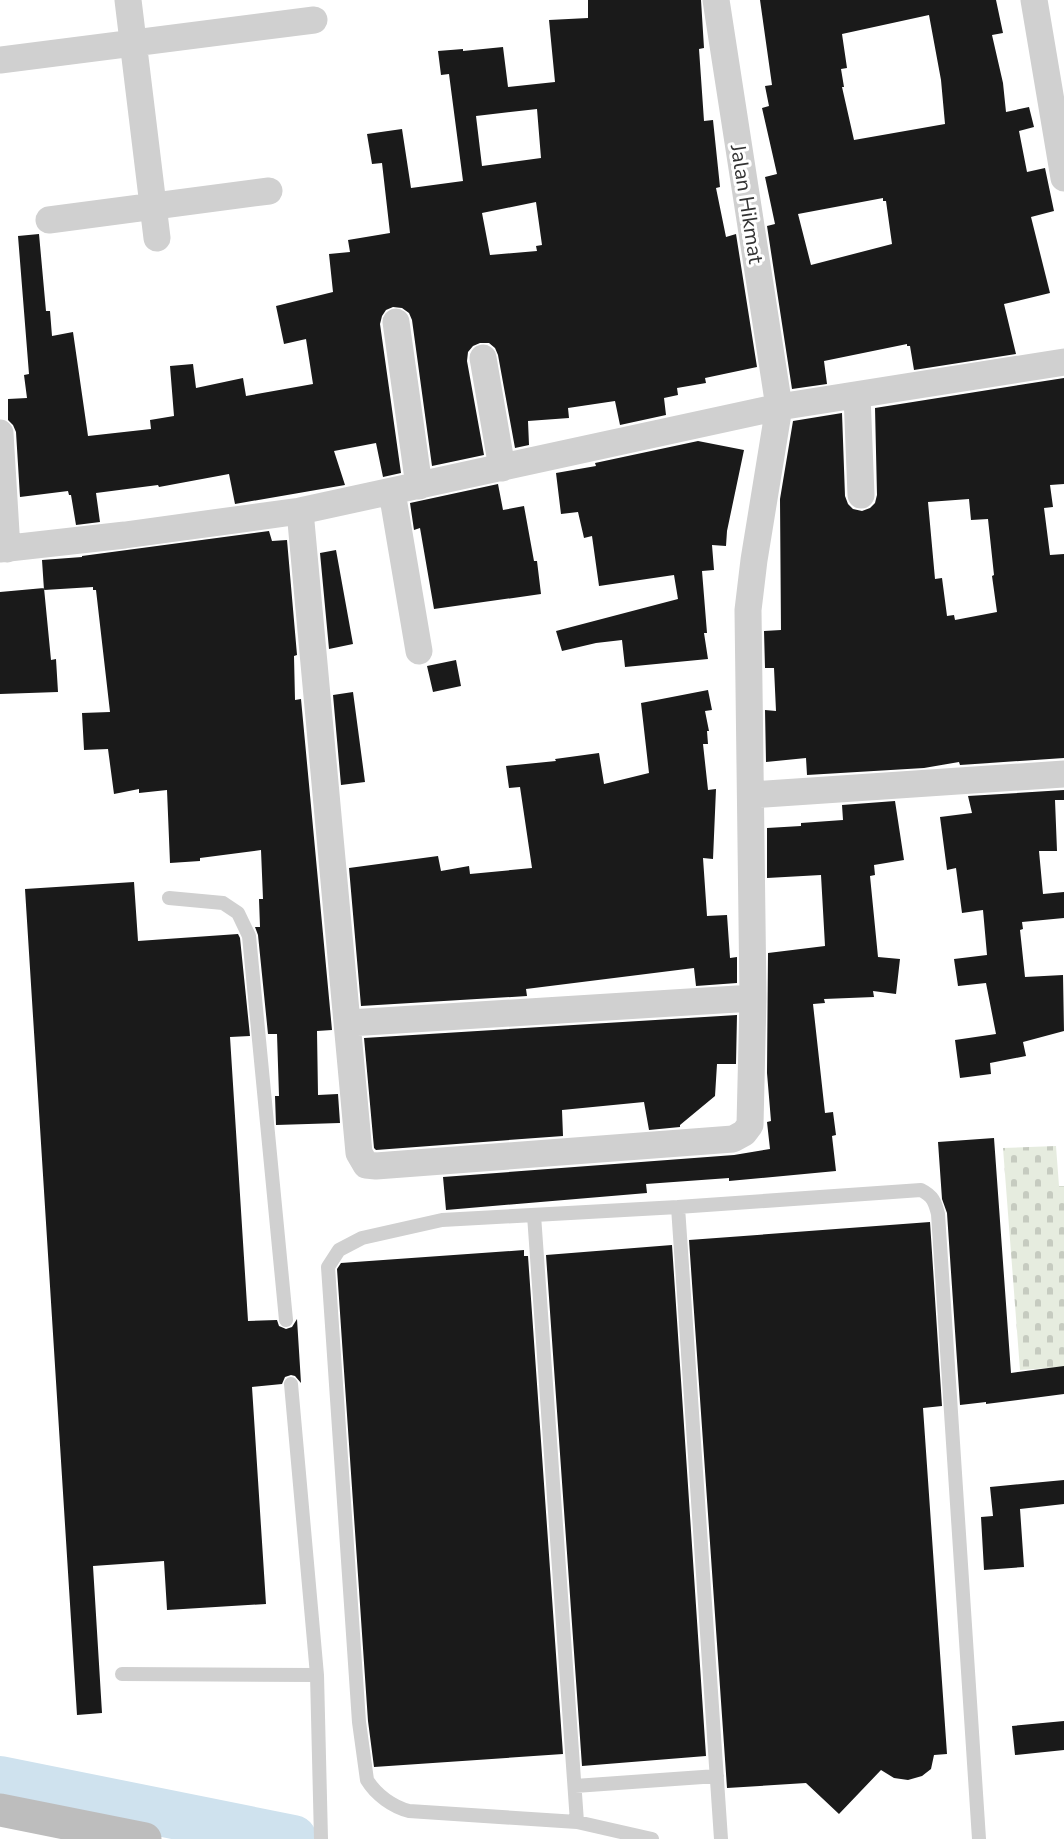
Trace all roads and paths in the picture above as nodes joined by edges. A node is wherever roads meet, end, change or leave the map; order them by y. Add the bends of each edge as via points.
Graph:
1 (128, 0) edge
2 (716, 0) edge
3 (1034, 0) edge
4 (315, 20) dead end
5 (133, 44) junction
6 (0, 60) edge
7 (1064, 178) edge
8 (269, 191) dead end
9 (152, 206) junction
10 (49, 220) dead end
11 (157, 238) dead end
12 (396, 322) dead end
13 (483, 358) dead end
14 (1064, 362) edge
15 (856, 395) junction
16 (779, 407) junction
17 (0, 433) edge
18 (502, 468) junction
19 (419, 486) junction
20 (392, 492) junction
21 (861, 495) dead end
22 (300, 511) junction
23 (3, 549) edge
24 (419, 651) dead end
25 (1064, 774) edge
26 (751, 795) junction
27 (169, 898) dead end
28 (753, 998) junction
29 (349, 1023) junction
30 (678, 1207) junction
31 (534, 1215) junction
32 (286, 1320) dead end
33 (291, 1384) dead end
34 (122, 1674) dead end
35 (317, 1675) junction
36 (717, 1776) junction
37 (575, 1786) junction
38 (0, 1810) edge
39 (577, 1822) junction
40 (66, 1831) edge
41 (143, 1839) edge
42 (321, 1839) edge
43 (652, 1839) edge
44 (721, 1839) edge
45 (979, 1839) edge

1 - 5 street
2 - 16 street, Jalan Hikmat
3 - 7 street
4 - 5 street
5 - 6 street
5 - 9 street
8 - 9 street
9 - 10 street
9 - 11 street
12 - 19 street
13 - 18 street
14 - 15 street
15 - 16 street
15 - 21 street
16 - 18 street
16 - 26 street, Jalan Hikmat via 748,610
17 - 23 street
18 - 19 street
19 - 20 street
20 - 22 street
20 - 24 street
22 - 23 street
22 - 29 street
25 - 26 street
26 - 28 street, Jalan Hikmat
27 - 32 lane via 223,903 238,913 249,936
28 - 29 street
28 - 29 street, Jalan Hikmat via 750,1125 733,1139 376,1166 366,1165 359,1153
30 - 31 lane
30 - 36 lane
30 - 45 lane via 921,1190 935,1200 939,1214
31 - 37 lane
31 - 39 lane via 442,1220 362,1238 339,1250 328,1267 359,1722 367,1780 395,1807
33 - 35 lane
34 - 35 lane
35 - 42 lane
36 - 37 lane
36 - 44 lane
37 - 39 lane
38 - 40 street
39 - 43 lane
40 - 41 street

